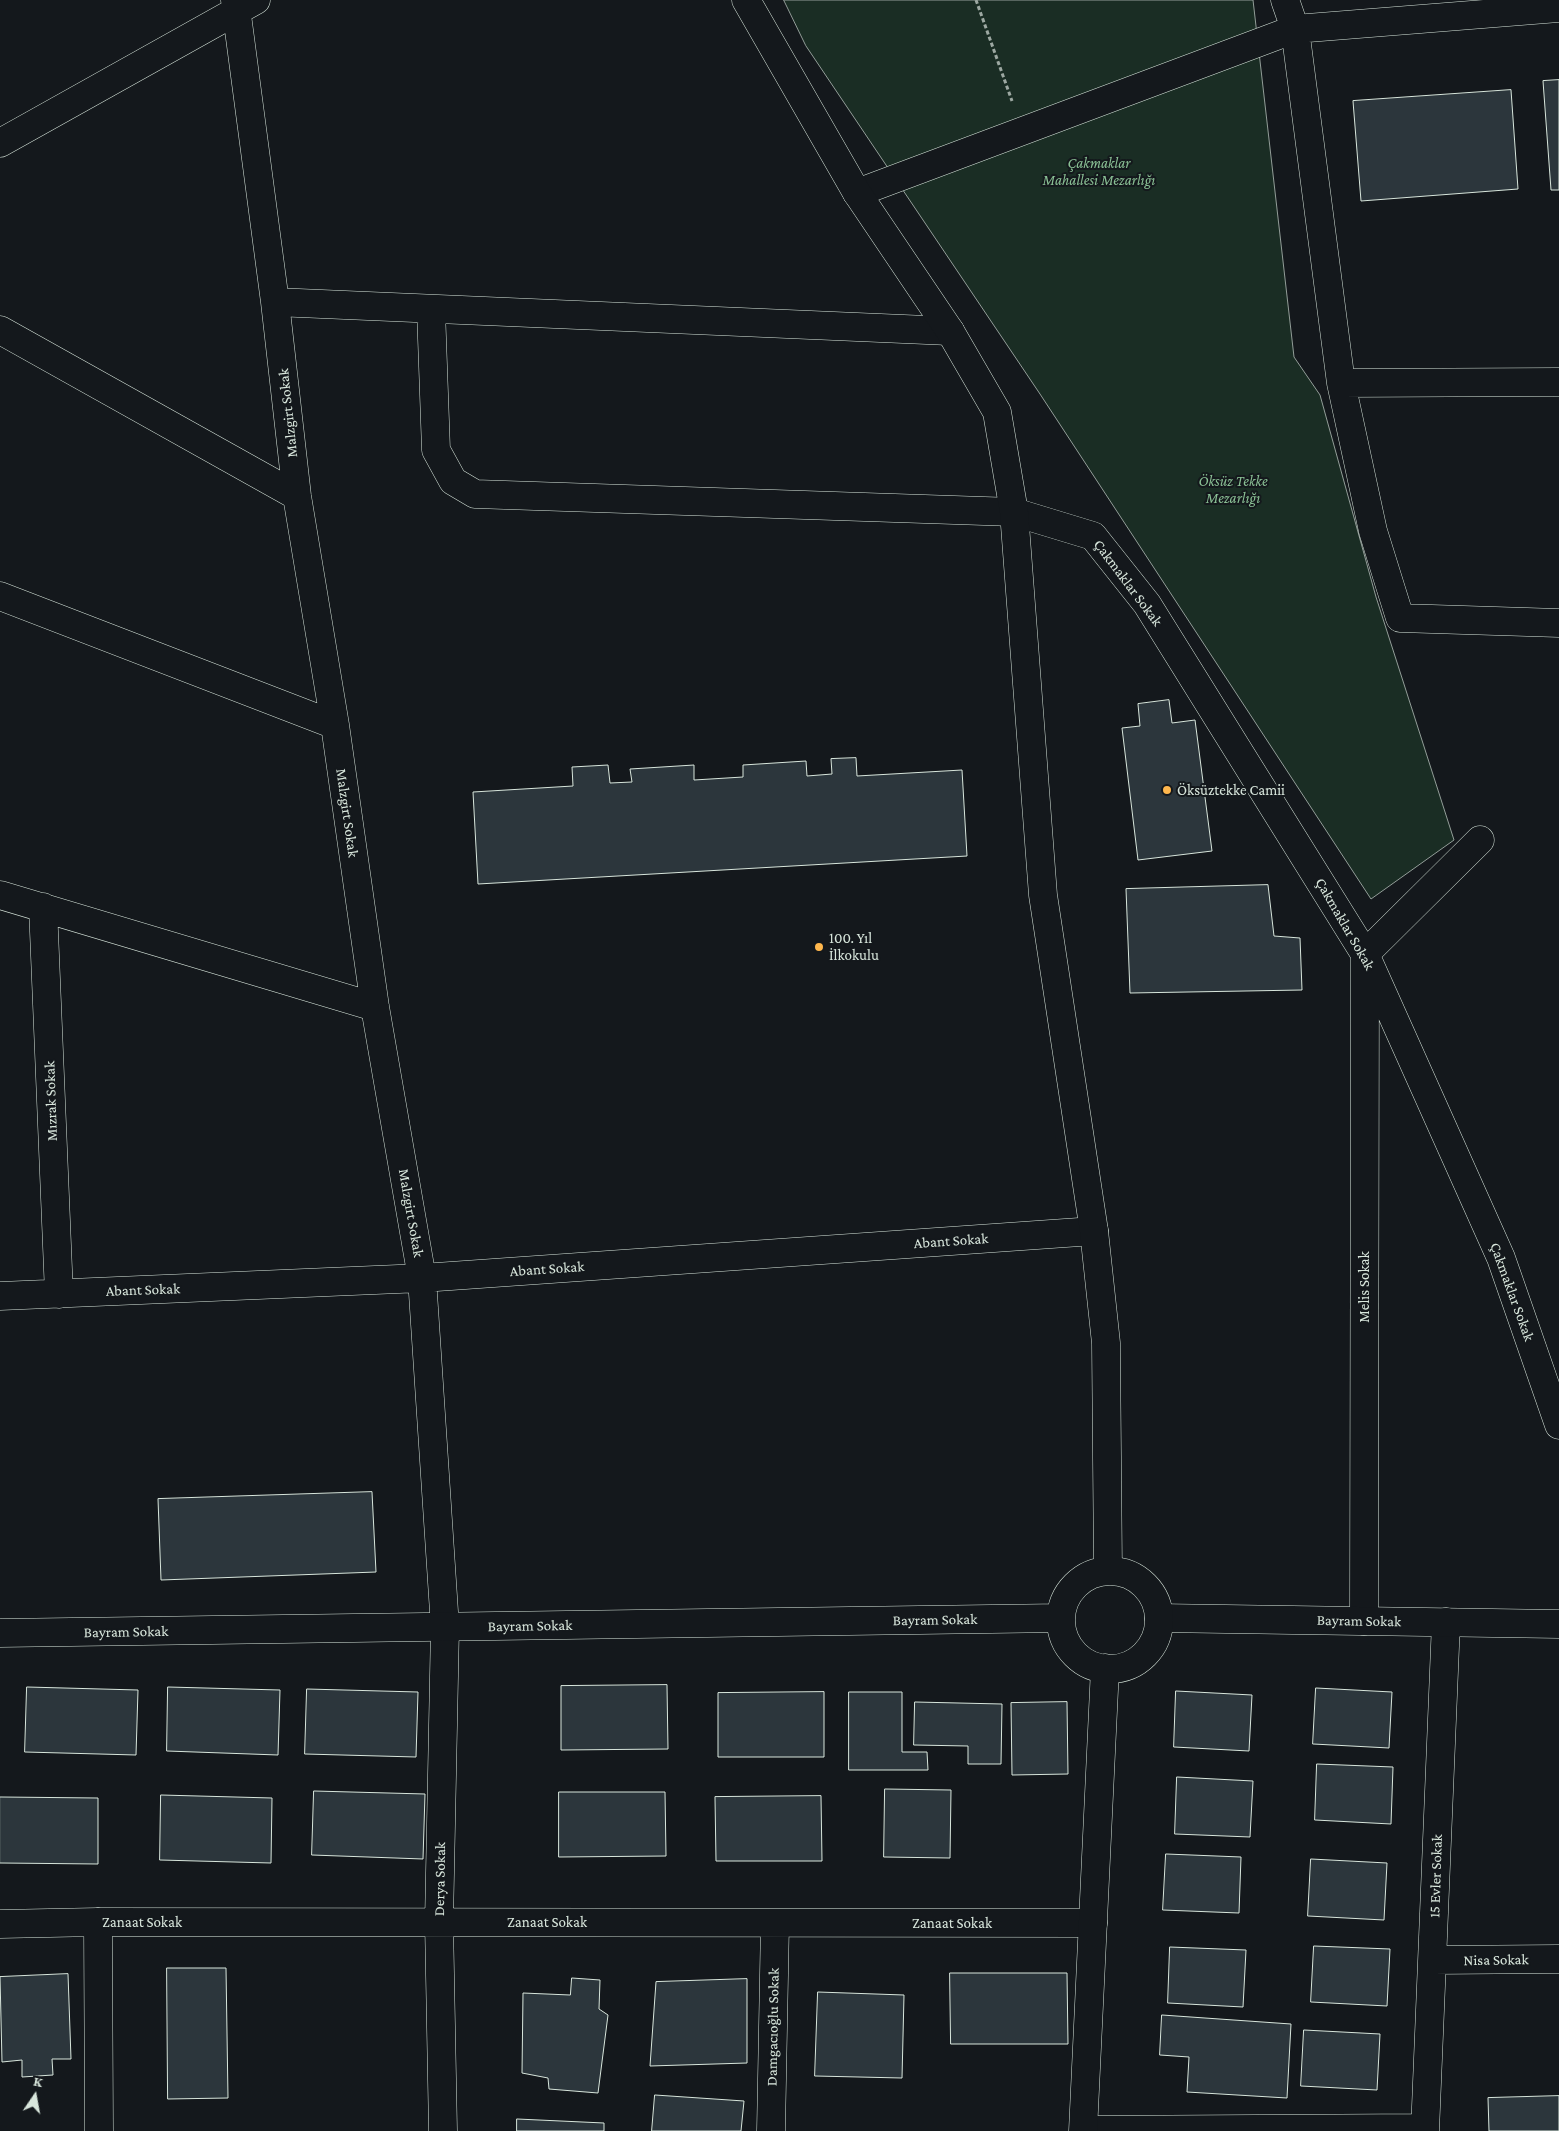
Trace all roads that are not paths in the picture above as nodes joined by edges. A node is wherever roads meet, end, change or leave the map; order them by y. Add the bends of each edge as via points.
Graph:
1 (746, 0) edge
2 (1285, 0) edge
3 (243, 3) edge
4 (1559, 8) edge
5 (1295, 29) junction
6 (0, 143) edge
7 (858, 193) junction
8 (275, 302) junction
9 (431, 310) junction
10 (0, 330) edge
11 (950, 331) junction
12 (1559, 382) edge
13 (1341, 384) junction
14 (297, 496) junction
15 (1014, 512) junction
16 (0, 596) edge
17 (1559, 623) edge
18 (335, 725) junction
19 (1480, 840) dead end
20 (0, 895) edge
21 (42, 908) junction
22 (1365, 954) junction
23 (375, 1007) junction
24 (1094, 1231) junction
25 (422, 1278) junction
26 (59, 1294) junction
27 (0, 1296) edge
28 (1559, 1425) edge
29 (1108, 1571) junction
30 (1061, 1618) junction
31 (1159, 1618) junction
32 (1364, 1621) junction
33 (1446, 1622) junction
34 (1559, 1624) edge
35 (445, 1627) junction
36 (0, 1634) edge
37 (1105, 1668) junction
38 (98, 1922) junction
39 (439, 1922) junction
40 (775, 1923) junction
41 (1093, 1923) junction
42 (0, 1924) edge
43 (1559, 1959) edge
44 (1433, 1960) junction
45 (1084, 2130) edge
46 (1425, 2130) edge
47 (99, 2131) edge
48 (443, 2131) edge
49 (771, 2131) edge

1 - 7 street
2 - 5 street
3 - 6 street
3 - 8 street, Malzgirt Sokak
4 - 5 street
5 - 7 street
5 - 13 street
7 - 11 street
8 - 9 street
8 - 14 street, Malzgirt Sokak
9 - 11 street
9 - 15 street, Çakmaklar Sokak via 436,450 454,481 475,494
10 - 14 street
11 - 15 street via 997,412
12 - 13 street
13 - 17 street via 1373,531 1400,618
14 - 18 street, Malzgirt Sokak
15 - 22 street, Çakmaklar Sokak via 1093,536 1141,596
15 - 24 street via 1043,895
16 - 18 street
18 - 23 street, Malzgirt Sokak
19 - 22 street
20 - 21 street
21 - 23 street
21 - 26 street, Mızrak Sokak
22 - 28 street, Çakmaklar Sokak via 1501,1258
22 - 32 street, Melis Sokak
23 - 25 street, Malzgirt Sokak
24 - 25 street, Abant Sokak
24 - 29 street via 1106,1343
25 - 26 street, Abant Sokak
25 - 35 street, Malzgirt Sokak
26 - 27 street, Abant Sokak
29 - 30 street via 1086,1577 1074,1587 1065,1601
29 - 31 street via 1130,1575 1144,1584 1153,1596
30 - 35 street, Bayram Sokak
30 - 37 street via 1071,1650 1084,1661
31 - 32 street, Bayram Sokak
31 - 37 street via 1155,1640 1147,1653 1133,1663
32 - 33 street, Bayram Sokak
33 - 34 street, Bayram Sokak
33 - 44 street, 15 Evler Sokak
35 - 36 street, Bayram Sokak
35 - 39 street, Derya Sokak
37 - 41 street
38 - 39 street, Zanaat Sokak
38 - 42 street, Zanaat Sokak
38 - 47 street
39 - 40 street, Zanaat Sokak
39 - 48 street, Derya Sokak
40 - 41 street, Zanaat Sokak
40 - 49 street, Damgacıoğlu Sokak
41 - 45 street
43 - 44 street, Nisa Sokak
44 - 46 street, 15 Evler Sokak
45 - 46 street

